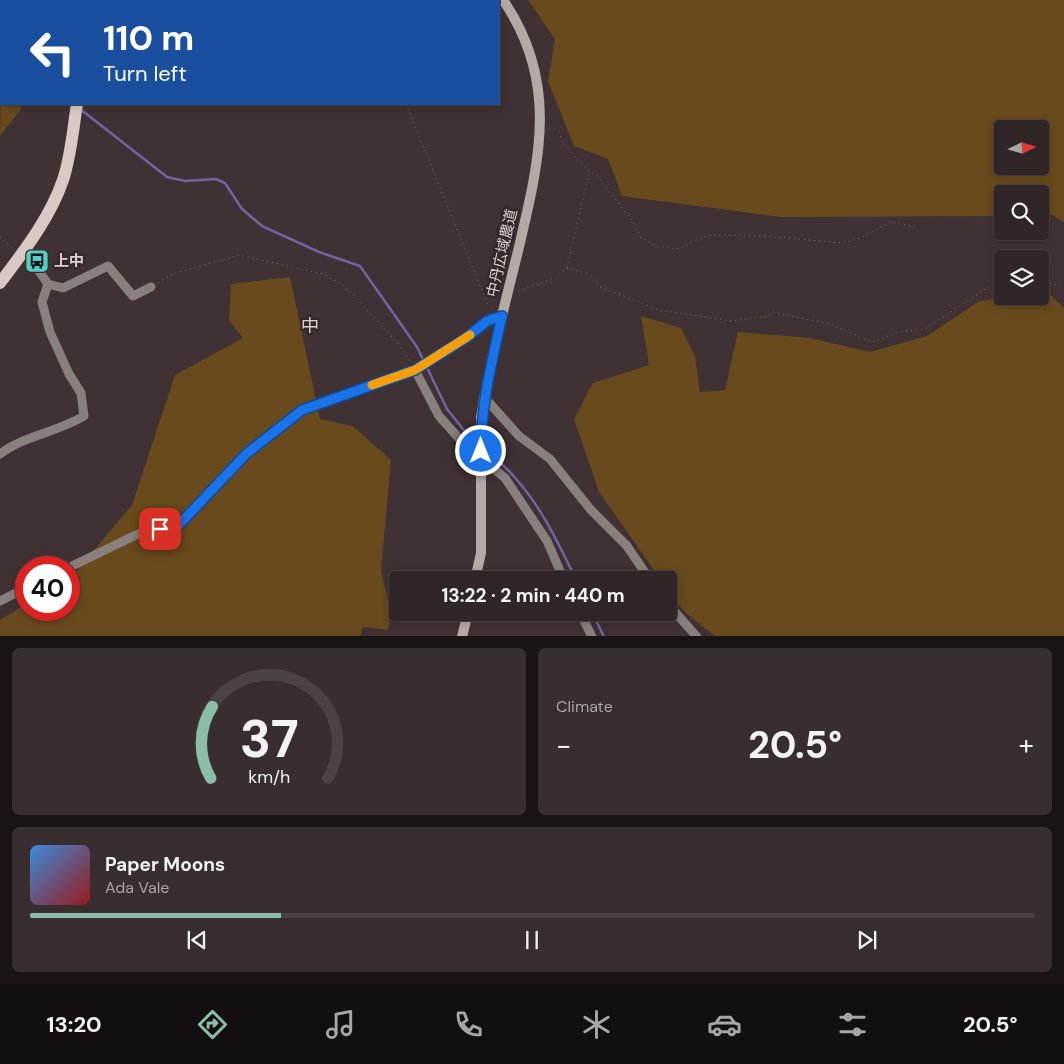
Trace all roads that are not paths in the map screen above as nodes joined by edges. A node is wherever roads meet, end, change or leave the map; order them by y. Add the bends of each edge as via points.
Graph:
1 (503, 0) edge
2 (77, 108) edge
3 (22, 253) junction
4 (0, 282) edge
5 (48, 284) junction
6 (151, 287) road end
7 (502, 316) junction
8 (415, 370) junction
9 (484, 397) junction
10 (0, 454) edge
11 (80, 562) edge
12 (477, 571) edge
13 (560, 571) edge
14 (644, 571) edge
15 (15, 594) edge
16 (0, 601) edge
17 (677, 614) edge
18 (466, 621) edge
19 (584, 621) edge
20 (462, 636) edge
21 (592, 636) edge
22 (697, 636) edge

1 - 7 street, 中丹広域農道 via 531,56 538,78 542,126 533,189
2 - 3 main road via 63,180 52,206
3 - 4 main road
3 - 5 street
5 - 6 street via 63,288 108,266 133,296
5 - 10 street via 42,302 50,332 81,393 84,416 14,444
7 - 8 street via 487,321
7 - 9 street, 中丹広域農道
8 - 11 street via 302,410 246,454 177,527 142,532
8 - 13 street via 439,416 464,444 506,478 547,542
9 - 12 street, 中丹広域農道, bridge via 480,553
9 - 14 street via 519,436 550,459 591,510 627,546
15 - 16 street
17 - 22 street
18 - 20 street
19 - 21 street

